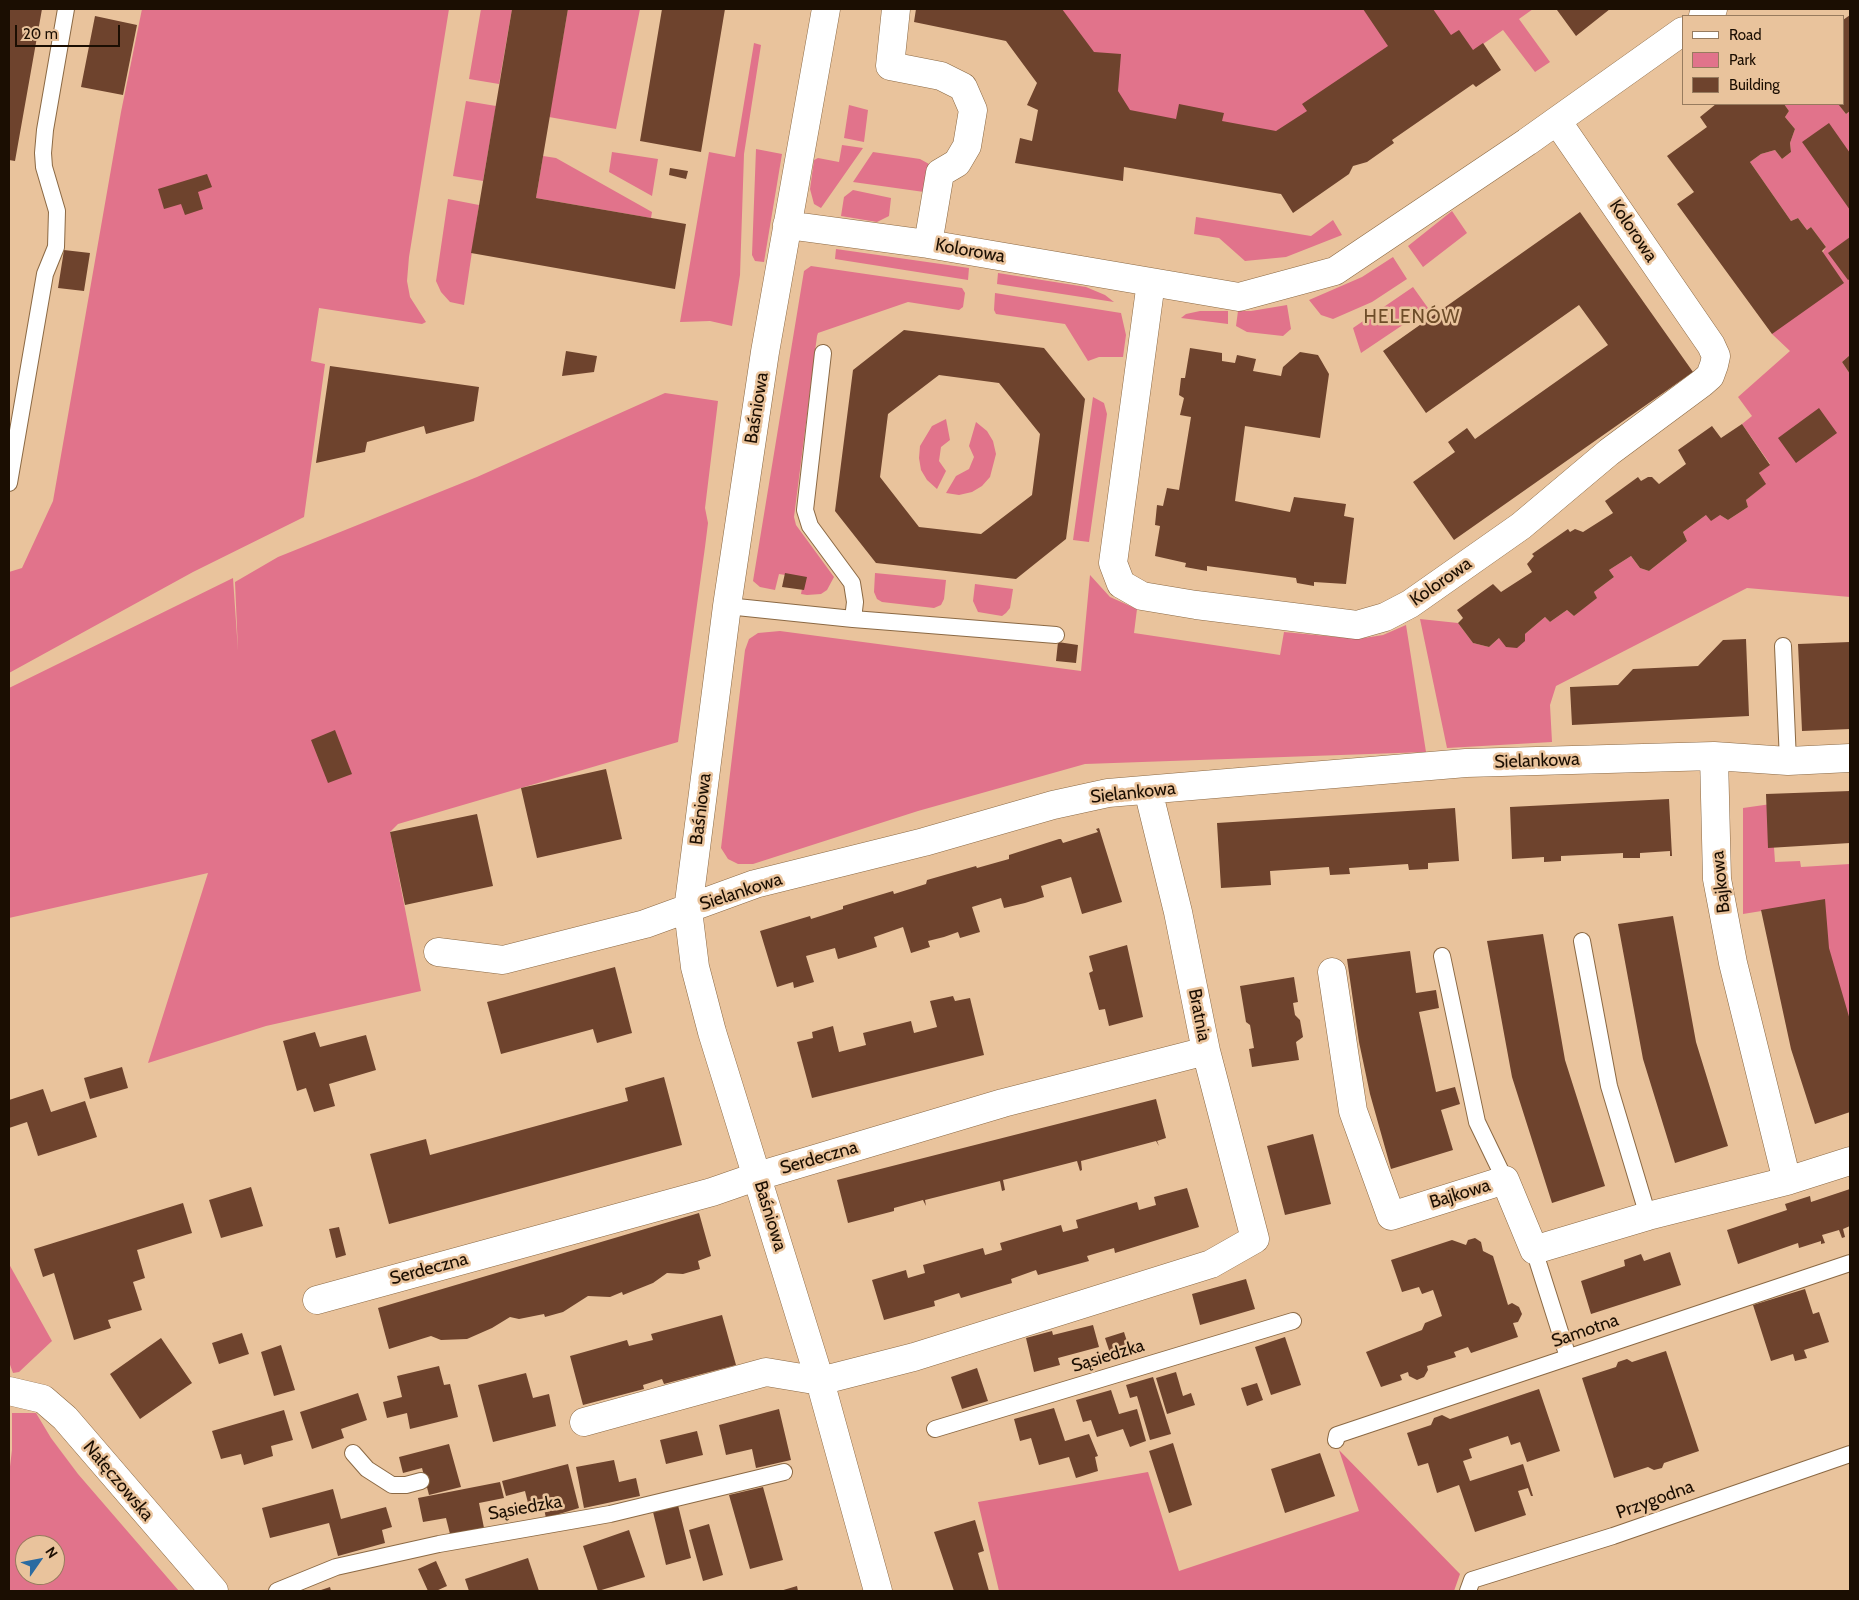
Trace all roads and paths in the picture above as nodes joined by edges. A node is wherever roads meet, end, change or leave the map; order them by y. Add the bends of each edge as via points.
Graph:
1 (66, 9) edge
2 (826, 9) edge
3 (896, 9) edge
4 (1682, 32) edge
5 (1557, 122) junction
6 (788, 225) junction
7 (928, 244) junction
8 (1151, 282) junction
9 (823, 353) dead end
10 (9, 483) edge
11 (728, 606) junction
12 (853, 619) junction
13 (1056, 635) dead end
14 (1783, 646) dead end
15 (1714, 756) junction
16 (1850, 758) edge
17 (1788, 761) junction
18 (1148, 790) junction
19 (688, 910) junction
20 (1582, 941) dead end
21 (438, 952) dead end
22 (1442, 956) dead end
23 (1332, 972) dead end
24 (1206, 1051) junction
25 (1850, 1161) edge
26 (758, 1176) junction
27 (1505, 1180) junction
28 (1787, 1181) junction
29 (1648, 1216) junction
30 (1534, 1250) junction
31 (1850, 1263) edge
32 (317, 1300) dead end
33 (1293, 1322) dead end
34 (1568, 1357) junction
35 (820, 1381) junction
36 (9, 1391) edge
37 (584, 1422) dead end
38 (935, 1429) dead end
39 (1336, 1440) dead end
40 (353, 1453) dead end
41 (1850, 1454) edge
42 (784, 1472) dead end
43 (420, 1481) dead end
44 (1470, 1585) edge
45 (214, 1591) edge
46 (277, 1591) edge
47 (878, 1591) edge

1 - 10 lane via 43,153 57,211 56,247 45,274
2 - 6 street, Baśniowa
3 - 7 street via 890,66 941,76 963,87 973,110 967,146 957,163 940,173
4 - 5 street, Kolorowa
5 - 8 street, Kolorowa via 1335,270 1239,297
5 - 8 street, Kolorowa via 1711,345 1716,356 1714,365 1710,376 1702,383 1609,452 1521,526 1410,604 1385,617 1357,625 1142,596 1121,584 1113,563
6 - 7 street, Kolorowa
6 - 11 street, Baśniowa via 776,278
7 - 8 street, Kolorowa
9 - 12 lane via 805,510 810,526 852,583
11 - 12 lane
11 - 19 street, Baśniowa
12 - 13 lane
14 - 17 lane
15 - 17 street, Sielankowa
15 - 18 street, Sielankowa via 1466,763
15 - 28 street, Bajkowa via 1717,879 1733,963
16 - 17 street, Sielankowa
18 - 19 street, Sielankowa via 1108,793 1053,805 924,842 755,884
18 - 24 street, Bratnia via 1178,912
19 - 21 street, Sielankowa via 646,924 503,960
19 - 26 street, Baśniowa via 695,967 707,1014
20 - 29 lane via 1609,1086
22 - 27 lane via 1477,1122
23 - 27 street, Bajkowa via 1353,1111 1391,1216
24 - 26 street, Serdeczna via 1003,1103
24 - 35 street, Bratnia via 1255,1239 1211,1264 914,1357
25 - 28 street
26 - 32 street, Serdeczna via 712,1192
26 - 35 street, Baśniowa
27 - 30 street, Bajkowa
28 - 29 street
29 - 30 street
30 - 34 lane
31 - 34 lane, Samotna
33 - 38 lane, Sąsiedzka
34 - 39 lane, Samotna via 1337,1435
35 - 37 street via 766,1372
35 - 47 street, Baśniowa
36 - 45 street, Nałęczowska via 43,1399 64,1418
40 - 43 lane via 367,1469 392,1484
41 - 44 lane, Przygodna
42 - 46 lane, Sąsiedzka via 610,1514 439,1544 336,1567

